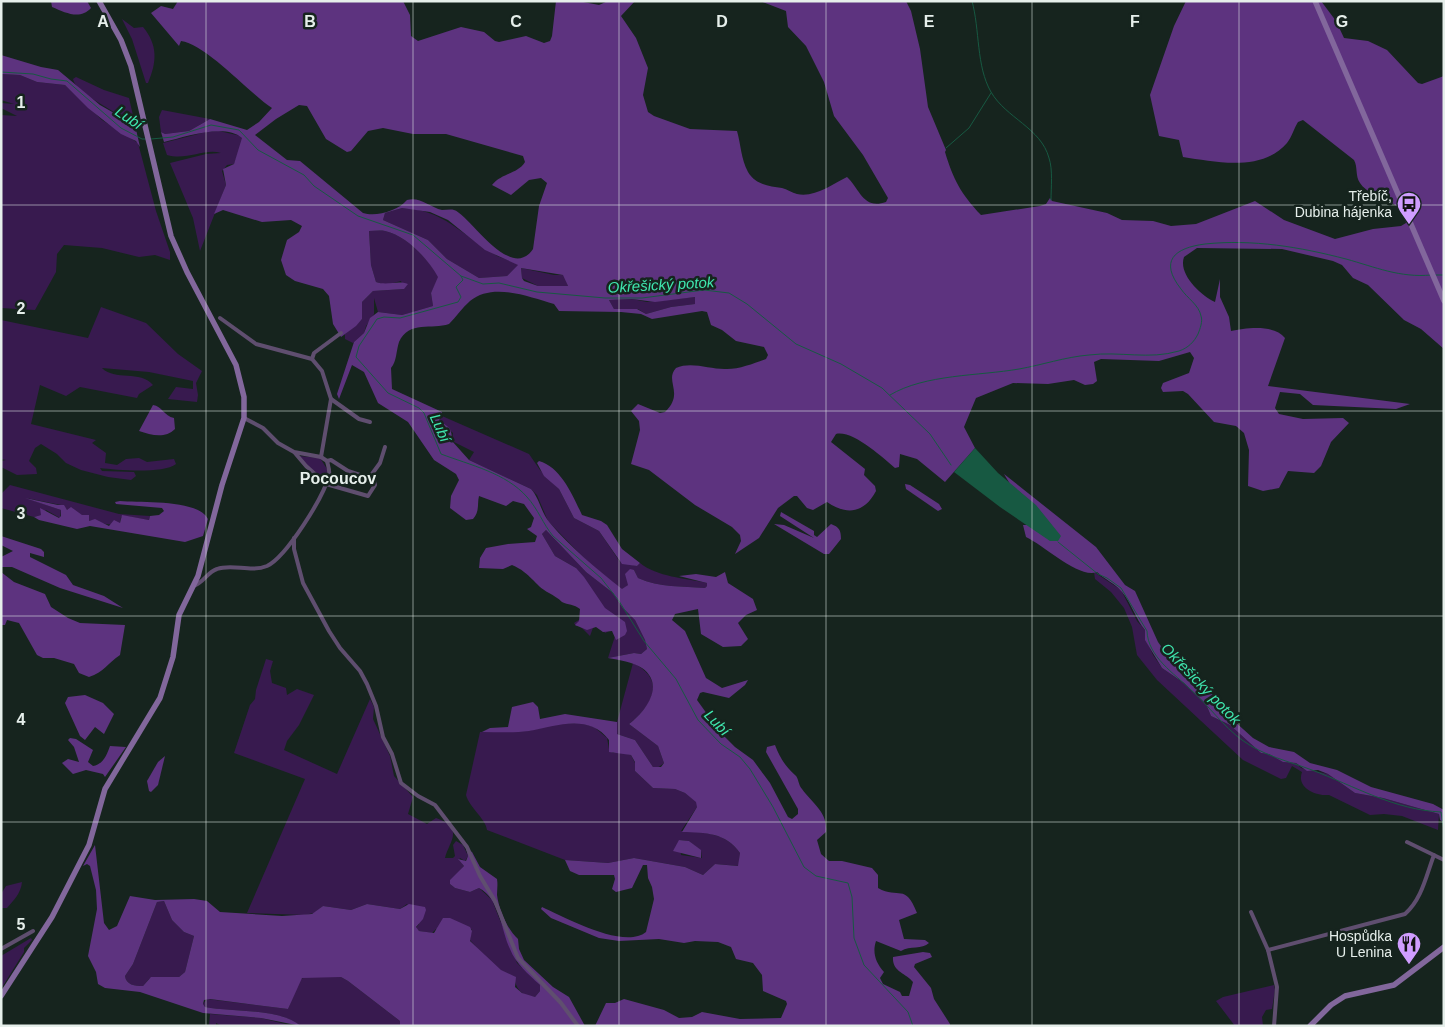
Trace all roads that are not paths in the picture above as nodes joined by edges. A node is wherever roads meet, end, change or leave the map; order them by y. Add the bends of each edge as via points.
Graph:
1 (98, 1) edge
2 (1315, 1) edge
3 (1444, 301) edge
4 (220, 318) dead end
5 (340, 333) dead end
6 (312, 358) junction
7 (331, 399) junction
8 (244, 418) junction
9 (370, 422) dead end
10 (385, 447) dead end
11 (294, 452) junction
12 (321, 457) junction
13 (326, 461) junction
14 (369, 478) junction
15 (326, 484) junction
16 (294, 538) junction
17 (193, 586) junction
18 (1407, 842) dead end
19 (1434, 855) junction
20 (1444, 860) edge
21 (1251, 912) dead end
22 (33, 931) dead end
23 (1444, 947) edge
24 (1, 949) edge
25 (1268, 950) junction
26 (1, 996) edge
27 (578, 1026) edge
28 (1274, 1026) edge
29 (1310, 1026) edge

1 - 8 main road via 127,54 165,214 177,251 236,365 244,397
2 - 3 main road
4 - 6 street via 256,344
5 - 6 street
6 - 7 street via 322,371
7 - 9 street via 359,419
7 - 12 street
8 - 11 street
8 - 17 main road
10 - 14 street
11 - 12 street
11 - 15 street
12 - 13 street
13 - 14 street via 331,460 348,471
13 - 15 street via 329,473
14 - 15 street via 375,485 368,496
15 - 16 street
16 - 17 street via 268,566 257,569 218,568
16 - 27 street via 303,583 329,631 367,684 383,737 402,783 435,805 467,847 476,870 496,901 518,958 561,1002
17 - 26 main road via 179,615 173,657 160,698 105,789 89,845 52,917
18 - 19 street
19 - 20 street
19 - 25 street via 1414,905 1405,914
21 - 25 street
22 - 24 street
23 - 29 main road via 1394,986 1345,996
25 - 28 street via 1277,987

